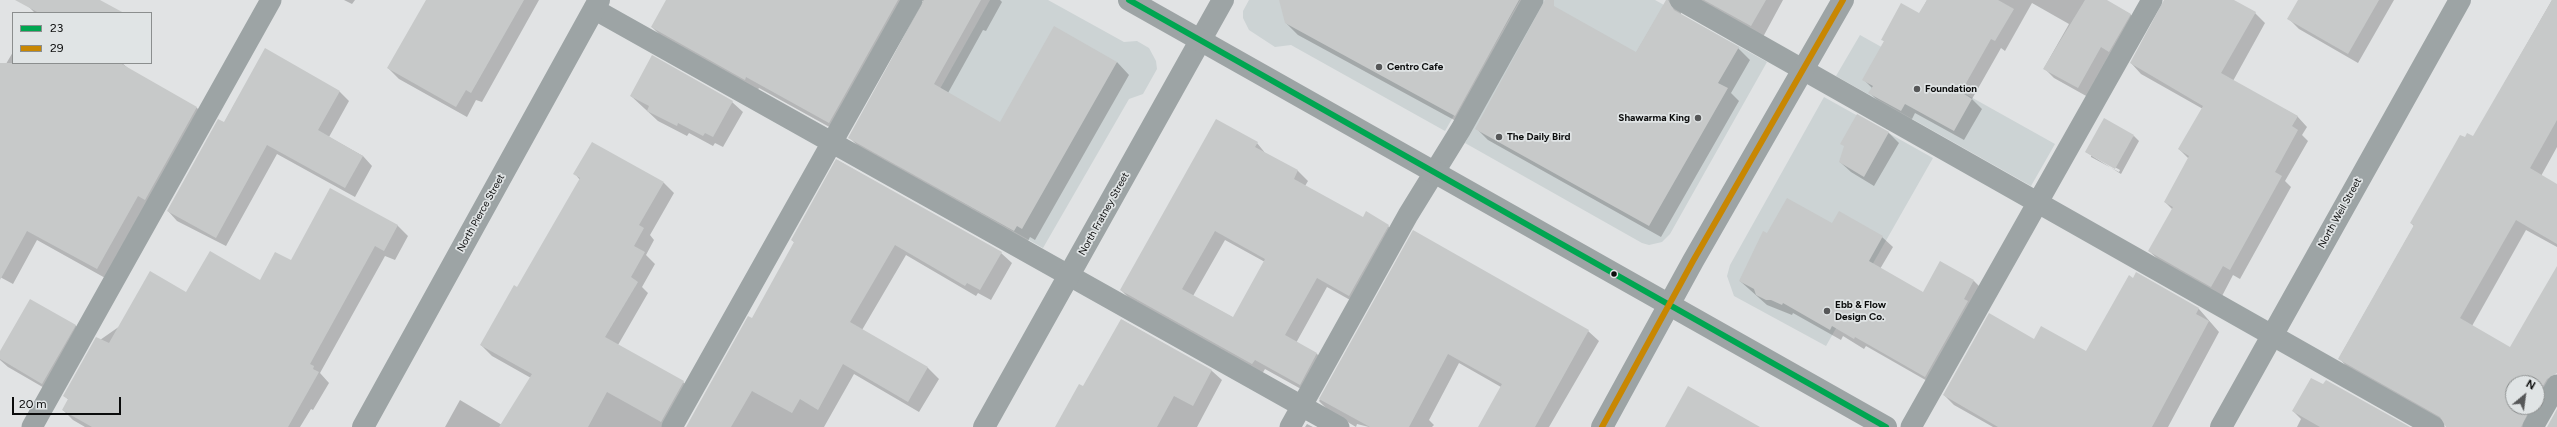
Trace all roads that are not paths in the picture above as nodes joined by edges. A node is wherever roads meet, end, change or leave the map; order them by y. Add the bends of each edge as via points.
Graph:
1 (271, 0) edge
2 (912, 0) edge
3 (1129, 0) edge
4 (1223, 0) edge
5 (1533, 0) edge
6 (1680, 0) edge
7 (1843, 0) edge
8 (2152, 0) edge
9 (2460, 0) edge
10 (596, 4) edge
11 (1200, 40) junction
12 (1804, 69) junction
13 (832, 141) junction
14 (1436, 172) junction
15 (2037, 201) junction
16 (1069, 277) junction
17 (1669, 305) junction
18 (2272, 335) junction
19 (2557, 385) edge
20 (1302, 406) junction
21 (32, 427) edge
22 (363, 427) edge
23 (672, 427) edge
24 (984, 427) edge
25 (1290, 427) edge
26 (1339, 427) edge
27 (1602, 427) edge
28 (1886, 427) edge
29 (1911, 427) edge
30 (2221, 427) edge
31 (2434, 427) edge
32 (2533, 427) edge

1 - 21 lane
2 - 13 lane
3 - 11 street
4 - 11 street, North Fratney Street
5 - 14 lane
6 - 12 lane
7 - 12 street
8 - 15 lane
9 - 18 street, North Weil Street
10 - 13 lane
10 - 22 street, North Pierce Street
11 - 14 street
11 - 16 street, North Fratney Street
12 - 15 lane
12 - 17 street
13 - 16 lane
13 - 23 lane
14 - 17 street
14 - 20 lane via 1408,215
15 - 18 lane
15 - 29 lane
16 - 20 lane
16 - 24 street, North Fratney Street
17 - 27 street
17 - 28 street
18 - 30 street, North Weil Street
18 - 31 lane
19 - 32 lane
20 - 25 lane
20 - 26 lane

